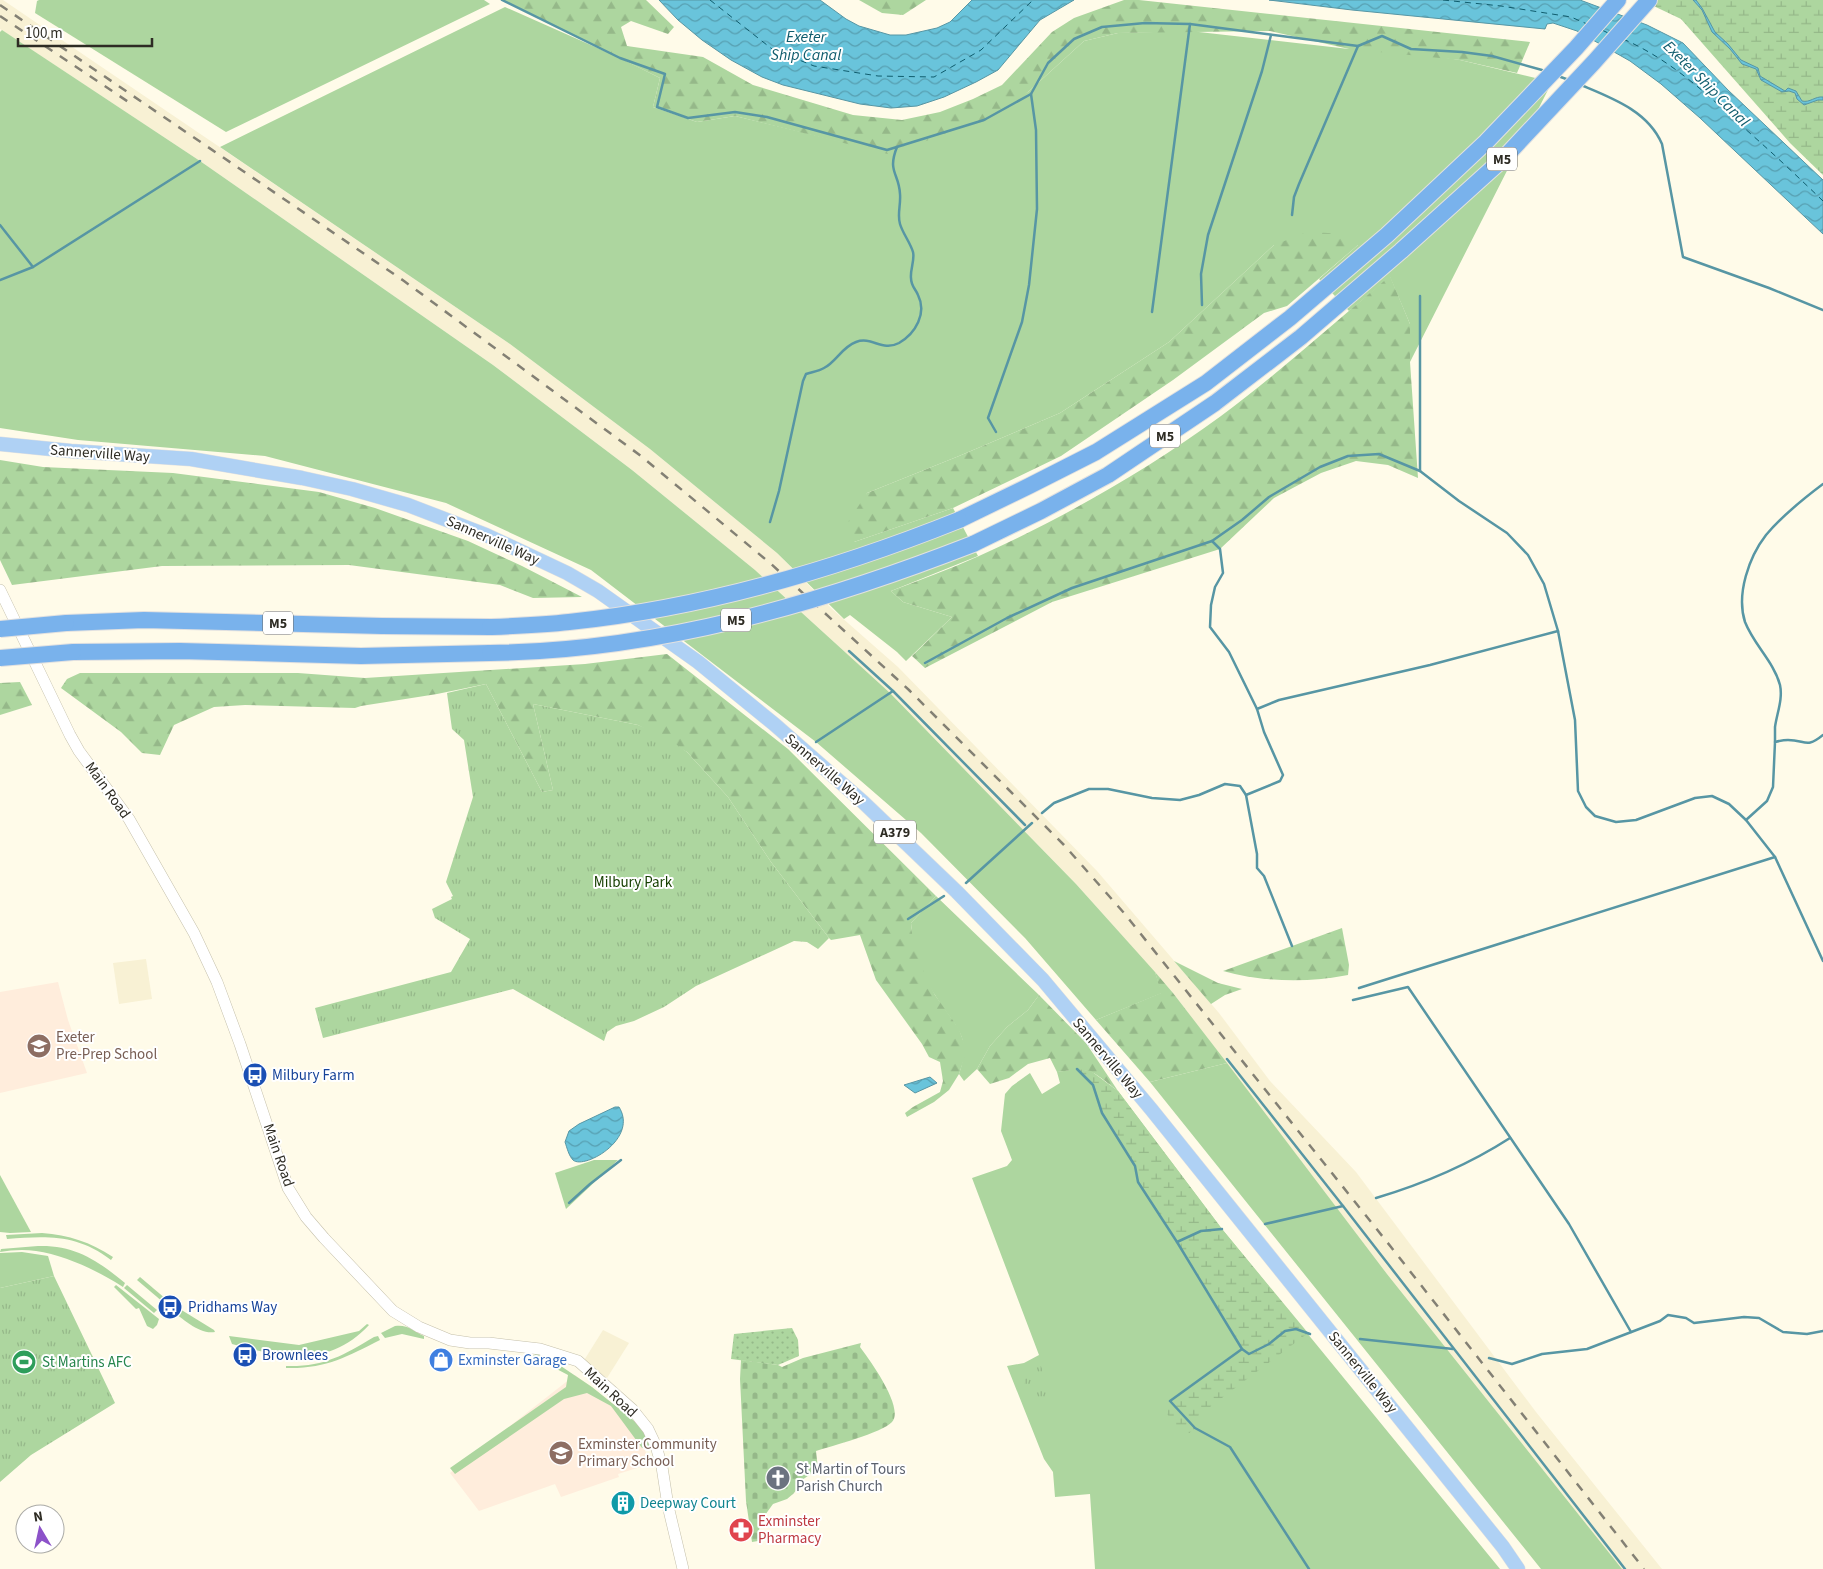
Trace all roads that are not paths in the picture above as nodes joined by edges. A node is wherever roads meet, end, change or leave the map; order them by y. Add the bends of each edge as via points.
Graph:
1 (1618, 0) edge
2 (1649, 0) edge
3 (0, 444) edge
4 (0, 590) edge
5 (0, 629) edge
6 (0, 658) edge
7 (683, 1569) edge
8 (1518, 1569) edge

1 - 5 highway, M5, bridge via 1486,142 1387,235 1327,288 1206,383 1096,452 959,520 882,550 811,573 709,598 568,622 490,627 144,620
2 - 6 highway, M5, bridge via 1504,158 1301,337 1216,403 1108,474 1041,512 973,544 780,609 725,623 600,646 545,651 361,656 180,651 73,652
3 - 8 main road, Sannerville Way / A379 via 191,459 310,479 408,505 486,534 567,574 698,662 863,802 1043,980 1169,1132
4 - 7 street, Main Road via 70,735 129,819 194,933 240,1044 288,1188 306,1217 394,1311 419,1327 450,1340 540,1349 578,1361 632,1409 648,1429 656,1446

